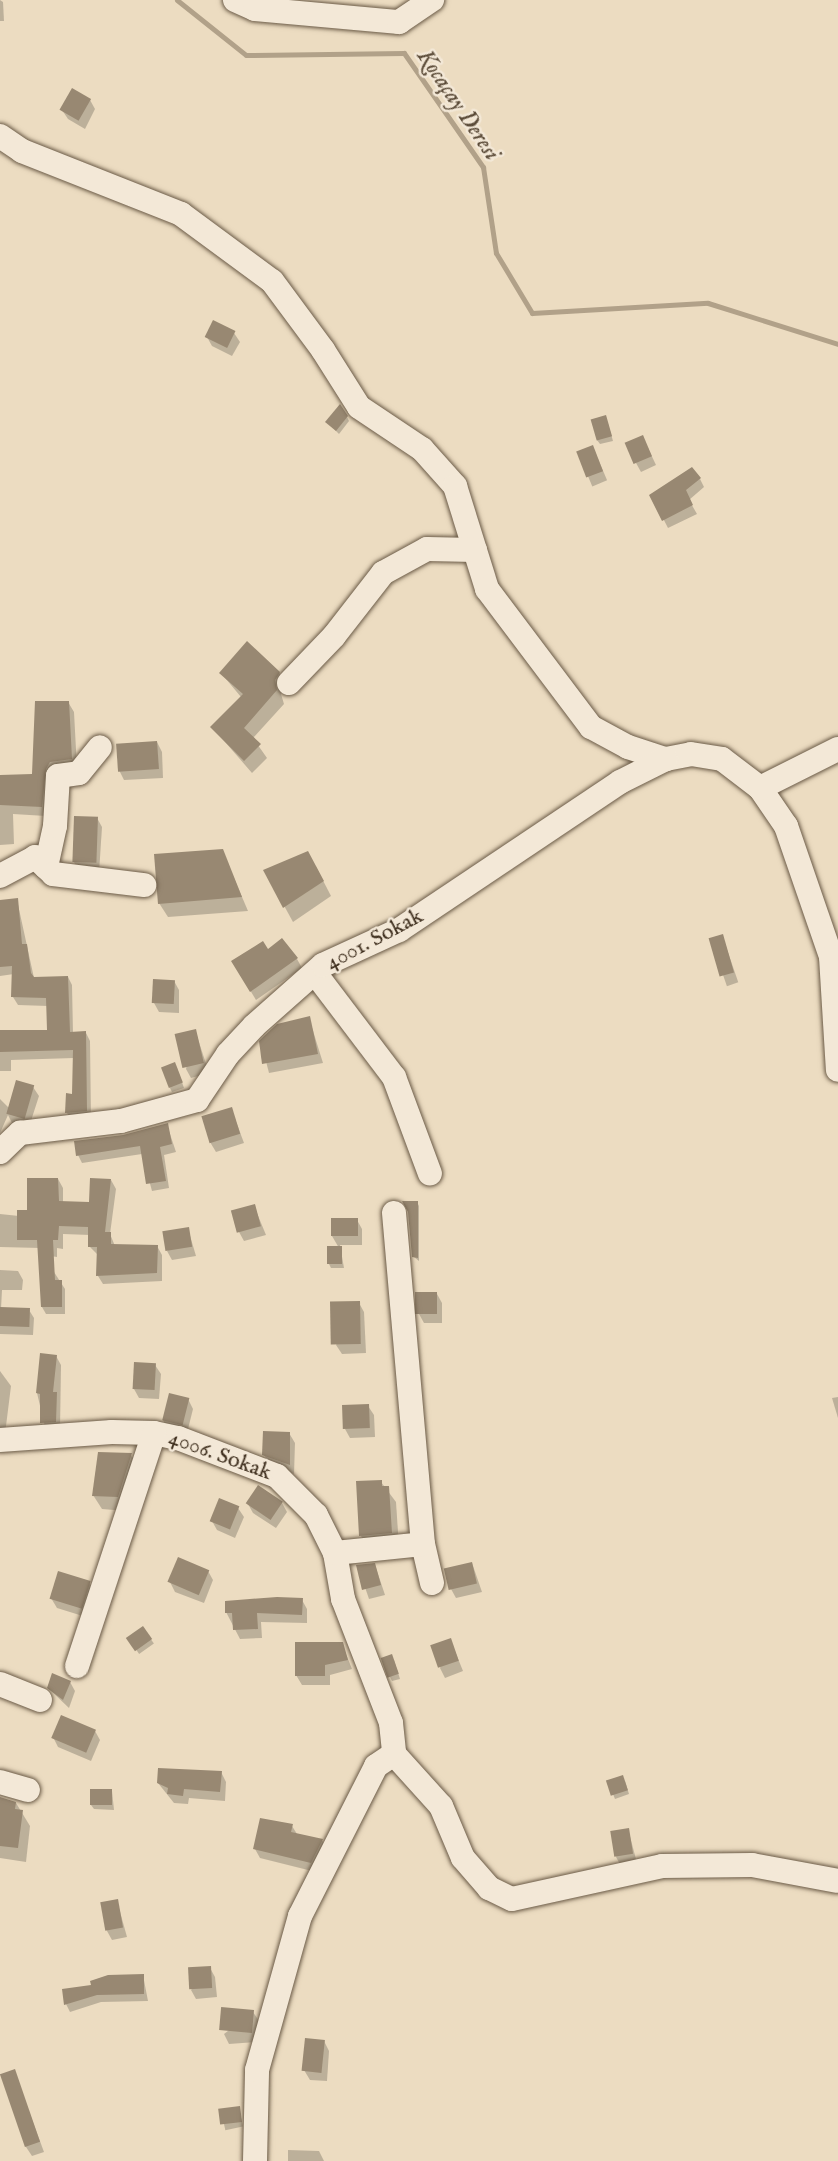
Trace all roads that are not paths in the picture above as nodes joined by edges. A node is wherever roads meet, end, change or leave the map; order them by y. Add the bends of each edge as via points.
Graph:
1 (235, 0) edge
2 (432, 0) edge
3 (0, 136) edge
4 (474, 550) junction
5 (289, 683) dead end
6 (100, 747) dead end
7 (838, 749) edge
8 (666, 759) junction
9 (760, 788) junction
10 (46, 867) junction
11 (0, 876) edge
12 (144, 885) dead end
13 (315, 972) junction
14 (838, 1070) edge
15 (0, 1152) edge
16 (430, 1174) dead end
17 (394, 1213) dead end
18 (154, 1433) junction
19 (0, 1440) edge
20 (423, 1544) junction
21 (335, 1553) junction
22 (432, 1583) dead end
23 (77, 1666) dead end
24 (0, 1684) edge
25 (40, 1700) dead end
26 (394, 1754) junction
27 (0, 1782) edge
28 (28, 1790) dead end
29 (838, 1881) edge
30 (255, 2161) edge

1 - 2 street via 255,9 399,22
3 - 4 street via 22,151 104,180 181,214 272,281 359,407 423,449 454,486
4 - 5 street via 427,549 383,573 334,636
4 - 8 street via 487,589 591,727 628,747
6 - 10 street via 79,773 58,776 55,826
7 - 9 street
8 - 9 street via 691,754 722,759
8 - 13 street, 4001. Sokak via 620,782 399,930
9 - 14 street via 786,826 831,957
10 - 11 street via 35,857
10 - 12 street via 53,874
13 - 15 street, 4001. Sokak via 247,1033 197,1100 121,1121 20,1133
13 - 16 street via 394,1077
17 - 20 street
18 - 19 street, 4006. Sokak via 100,1432
18 - 21 street, 4006. Sokak via 178,1438 277,1476 316,1515
18 - 23 street
20 - 21 street
20 - 22 street
21 - 26 street, 4006. Sokak via 343,1599 391,1723
24 - 25 street
26 - 29 street via 441,1806 463,1858 489,1888 512,1899 662,1866 752,1865
26 - 30 street via 376,1766 300,1916 257,2070
27 - 28 street

